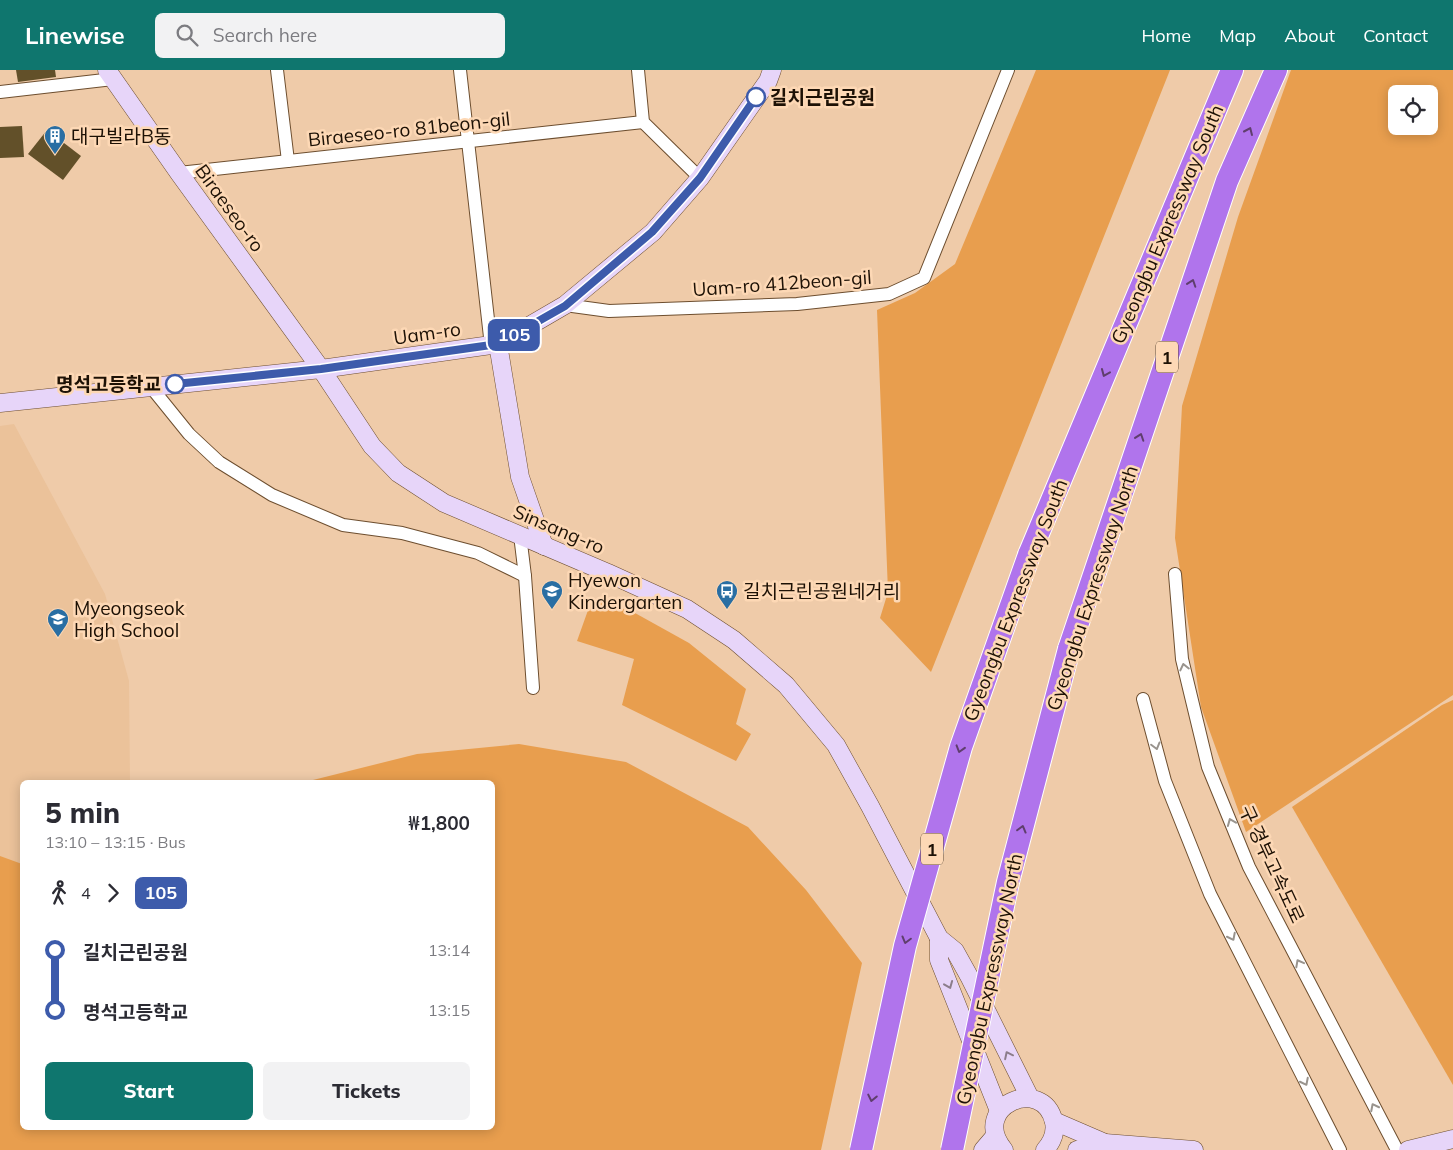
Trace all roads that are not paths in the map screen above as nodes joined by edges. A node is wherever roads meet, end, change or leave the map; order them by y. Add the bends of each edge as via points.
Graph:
1 (277, 70) edge
2 (460, 70) edge
3 (638, 70) edge
4 (772, 70) edge
5 (1008, 70) edge
6 (1232, 70) edge
7 (1276, 70) edge
8 (110, 74) edge
9 (0, 92) edge
10 (643, 122) junction
11 (468, 141) junction
12 (288, 161) junction
13 (179, 173) junction
14 (700, 178) junction
15 (565, 306) junction
16 (494, 345) junction
17 (321, 369) junction
18 (151, 387) junction
19 (0, 402) edge
20 (520, 535) junction
21 (544, 546) junction
22 (1175, 574) dead end
23 (525, 576) junction
24 (533, 688) dead end
25 (1143, 699) dead end
26 (939, 938) junction
27 (1030, 1098) junction
28 (1000, 1111) junction
29 (1054, 1121) junction
30 (1453, 1139) edge
31 (1000, 1143) edge
32 (1104, 1143) junction
33 (861, 1150) edge
34 (952, 1150) edge
35 (983, 1150) edge
36 (1045, 1150) edge
37 (1077, 1150) edge
38 (1194, 1150) edge
39 (1340, 1150) edge
40 (1397, 1150) edge
41 (1408, 1150) edge

1 - 12 street
2 - 11 street
3 - 10 street
4 - 14 main road, Uam-ro via 768,81
5 - 15 street, Uam-ro 412beon-gil via 924,278 889,294 796,304 609,311
6 -> 33 highway, Gyeongbu Expressway South / 1, bridge via 1028,555 961,746 904,946
34 -> 7 highway, Gyeongbu Expressway North / 1, bridge via 1008,882 1068,649 1227,181
8 - 9 street
8 - 13 main road, Biraeseo-ro
10 - 11 street, Biraeseo-ro 81beon-gil
10 - 14 street
11 - 12 street, Biraeseo-ro 81beon-gil
11 - 16 street
12 - 13 street, Biraeseo-ro 81beon-gil
13 - 17 main road, Biraeseo-ro
14 - 15 main road, Uam-ro via 652,232
15 - 16 main road, Uam-ro
16 - 17 main road, Uam-ro
16 - 21 main road via 520,477
17 - 18 main road, Uam-ro
17 - 20 main road, Sinsang-ro via 372,446 398,473 444,503
18 - 19 main road, Uam-ro
18 - 23 street via 189,434 219,462 272,495 343,525 402,533 478,553
20 - 21 main road, Sinsang-ro
20 - 23 street
21 - 26 main road, Sinsang-ro via 687,609 734,640 786,685 836,745
40 -> 22 street, 구 경부고속도로 via 1249,867 1208,767 1182,659
23 - 24 street
25 -> 39 street via 1165,781 1210,894
27 -> 26 main road via 955,951
26 -> 28 main road via 939,960
27 - 28 main road via 1013,1100
27 - 29 main road via 1045,1106
28 - 31 main road via 996,1119
29 - 32 main road
29 - 36 main road via 1053,1138
30 - 41 main road
31 - 35 main road
32 - 37 main road
32 - 38 main road

